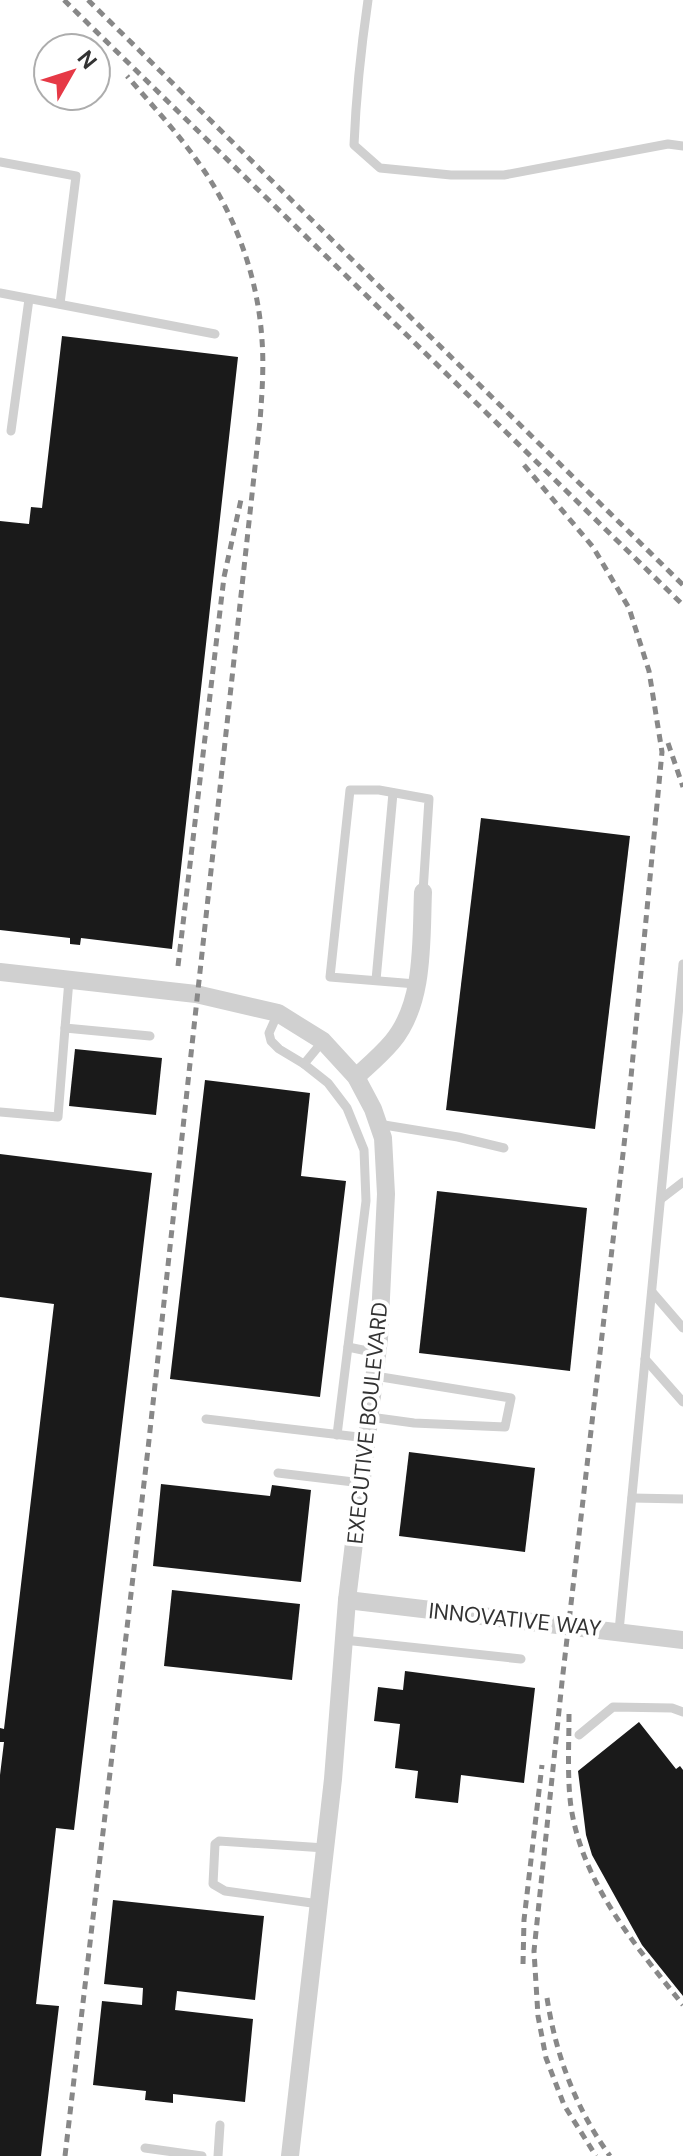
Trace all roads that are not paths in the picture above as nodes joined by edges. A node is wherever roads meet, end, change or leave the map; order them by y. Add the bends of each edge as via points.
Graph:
1 (368, 0) edge
2 (683, 146) edge
3 (0, 162) edge
4 (0, 293) edge
5 (29, 299) junction
6 (60, 304) junction
7 (215, 334) dead end
8 (11, 431) dead end
9 (393, 793) junction
10 (423, 892) joint
11 (683, 964) edge
12 (0, 972) edge
13 (69, 980) junction
14 (376, 980) junction
15 (416, 984) junction
16 (278, 1013) junction
17 (65, 1028) junction
18 (150, 1036) dead end
19 (323, 1041) junction
20 (304, 1064) junction
21 (356, 1077) junction
22 (0, 1112) edge
23 (378, 1124) junction
24 (384, 1146) junction
25 (504, 1148) dead end
26 (364, 1150) junction
27 (683, 1182) edge
28 (661, 1199) junction
29 (652, 1292) junction
30 (683, 1328) edge
31 (348, 1347) junction
32 (377, 1353) junction
33 (645, 1359) junction
34 (375, 1376) junction
35 (683, 1402) edge
36 (370, 1417) junction
37 (206, 1419) dead end
38 (337, 1435) junction
39 (367, 1438) junction
40 (278, 1473) dead end
41 (362, 1483) junction
42 (632, 1498) junction
43 (683, 1499) edge
44 (347, 1600) junction
45 (619, 1631) junction
46 (344, 1640) junction
47 (683, 1640) edge
48 (521, 1659) dead end
49 (683, 1712) edge
50 (579, 1735) dead end
51 (325, 1848) junction
52 (319, 1904) junction
53 (220, 2125) dead end
54 (145, 2148) dead end
55 (202, 2156) edge
56 (218, 2156) edge
57 (290, 2156) edge

1 - 2 lane via 354,145 380,168 504,175 668,144
3 - 6 lane via 76,176
4 - 5 lane
5 - 6 lane
5 - 8 lane
6 - 7 lane
9 - 10 lane via 429,799
9 - 14 lane
9 - 14 lane via 350,790 330,977
10 - 15 street
11 - 28 lane
12 - 13 street, EXECUTIVE BOULEVARD
13 - 16 street, EXECUTIVE BOULEVARD via 196,994
13 - 17 lane
14 - 15 lane
15 - 21 street via 411,1012 393,1041
16 - 19 street, EXECUTIVE BOULEVARD
16 - 20 lane via 271,1041
17 - 18 lane
17 - 22 lane via 58,1117
19 - 20 lane
19 - 21 street, EXECUTIVE BOULEVARD
20 - 26 lane via 347,1108
21 - 23 street, EXECUTIVE BOULEVARD
23 - 24 street, EXECUTIVE BOULEVARD
23 - 25 lane
24 - 26 lane
24 - 32 street, EXECUTIVE BOULEVARD
26 - 31 lane via 366,1201
27 - 28 lane
28 - 29 lane
29 - 30 lane
29 - 33 lane
31 - 32 lane
31 - 38 lane
32 - 34 street, EXECUTIVE BOULEVARD
33 - 35 lane
33 - 42 lane
34 - 36 street, EXECUTIVE BOULEVARD
34 - 36 lane via 511,1398 505,1427
36 - 39 street, EXECUTIVE BOULEVARD
37 - 38 lane
38 - 39 lane
39 - 41 street, EXECUTIVE BOULEVARD
40 - 41 lane
41 - 44 street, EXECUTIVE BOULEVARD
42 - 43 lane
42 - 45 lane
44 - 45 street, INNOVATIVE WAY
44 - 46 street, EXECUTIVE BOULEVARD
45 - 47 street, INNOVATIVE WAY
46 - 48 lane
46 - 51 street, EXECUTIVE BOULEVARD
49 - 50 lane via 613,1707
51 - 52 street, EXECUTIVE BOULEVARD
51 - 52 lane via 215,1844 213,1884 232,1892
52 - 57 street, EXECUTIVE BOULEVARD
53 - 56 lane
54 - 55 lane

